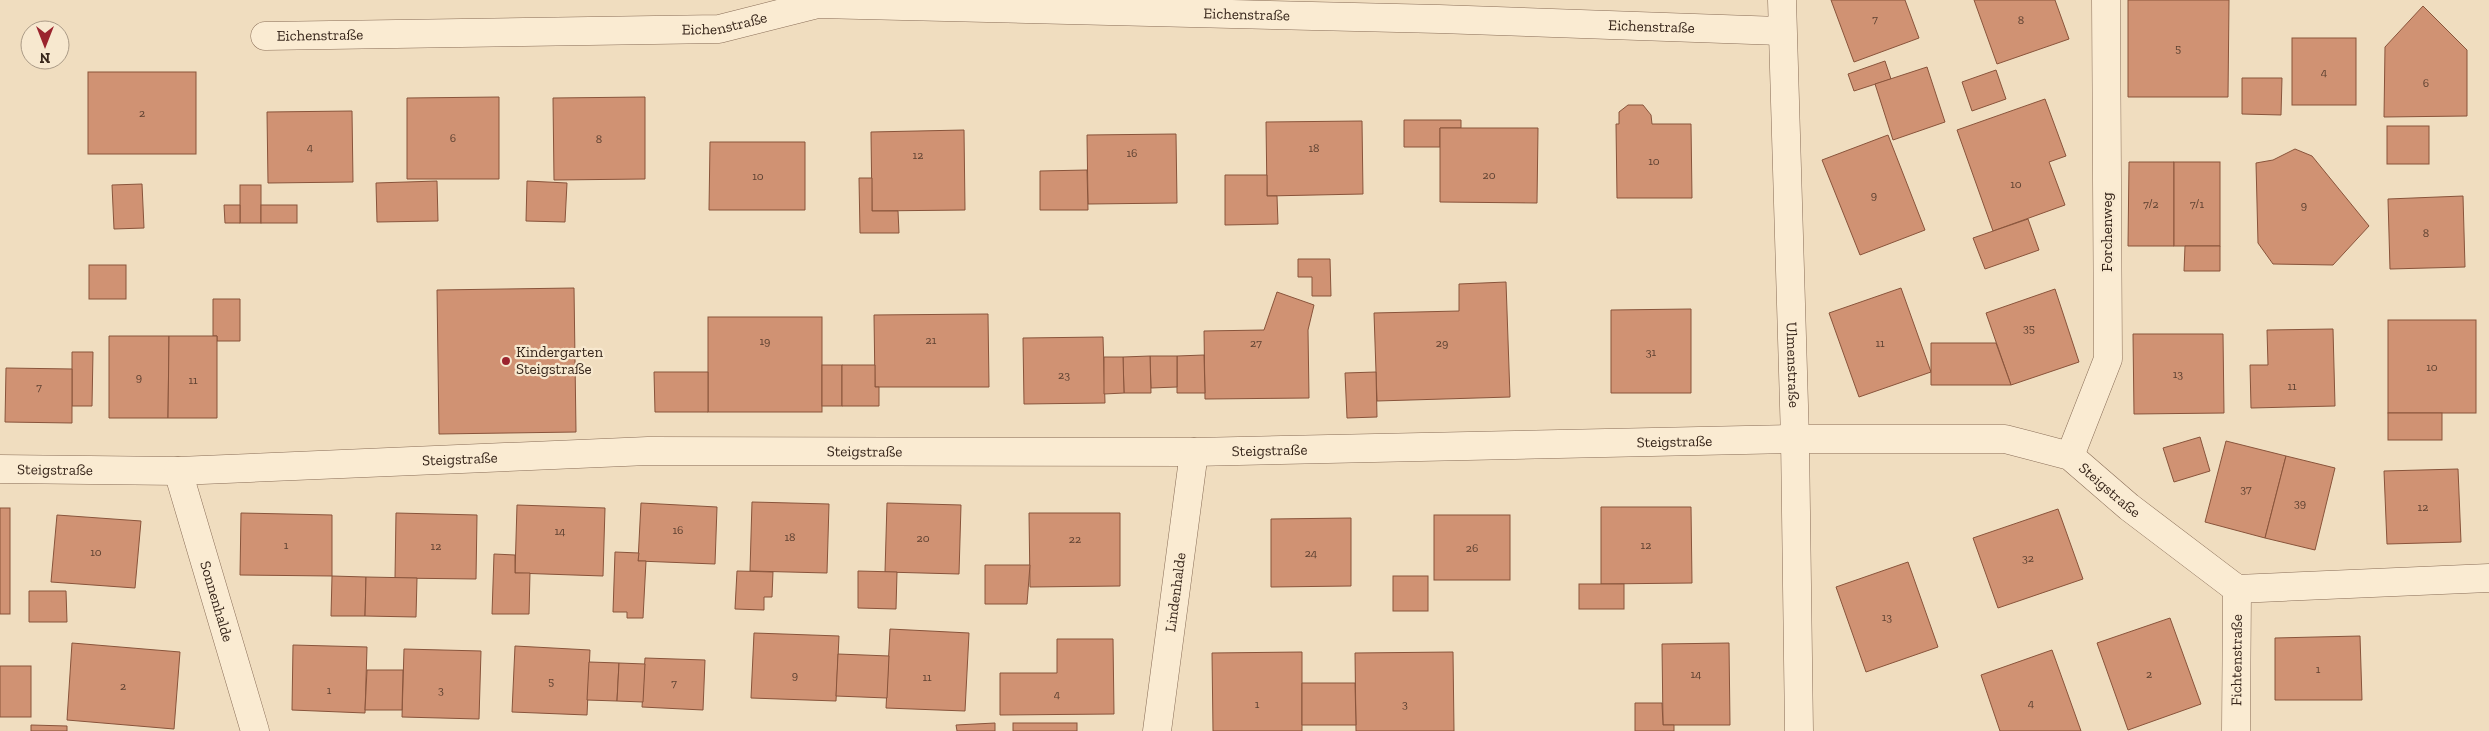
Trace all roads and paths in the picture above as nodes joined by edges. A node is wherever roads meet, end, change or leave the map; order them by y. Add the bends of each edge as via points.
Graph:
1 (1782, 0) edge
2 (2106, 0) edge
3 (818, 2) edge
4 (1439, 10) edge
5 (1782, 31) junction
6 (265, 36) dead end
7 (1796, 439) junction
8 (1194, 452) junction
9 (2070, 456) junction
10 (0, 469) edge
11 (178, 471) junction
12 (2489, 578) edge
13 (2237, 589) junction
14 (255, 731) edge
15 (1157, 731) edge
16 (1799, 731) edge
17 (2236, 731) edge

1 - 5 street, Ulmenstraße
2 - 9 street, Forchenweg via 2108,359
3 - 4 street, Eichenstraße
3 - 6 street, Eichenstraße via 719,29
4 - 5 street, Eichenstraße
5 - 7 street, Ulmenstraße
7 - 8 street, Steigstraße
7 - 9 street, Steigstraße via 2005,439
7 - 16 street, Ulmenstraße
8 - 11 street, Steigstraße via 648,451
8 - 15 street, Lindenhalde
9 - 13 street, Steigstraße via 2129,507
10 - 11 street, Steigstraße
11 - 14 street, Sonnenhalde
12 - 13 street
13 - 17 street, Fichtenstraße

